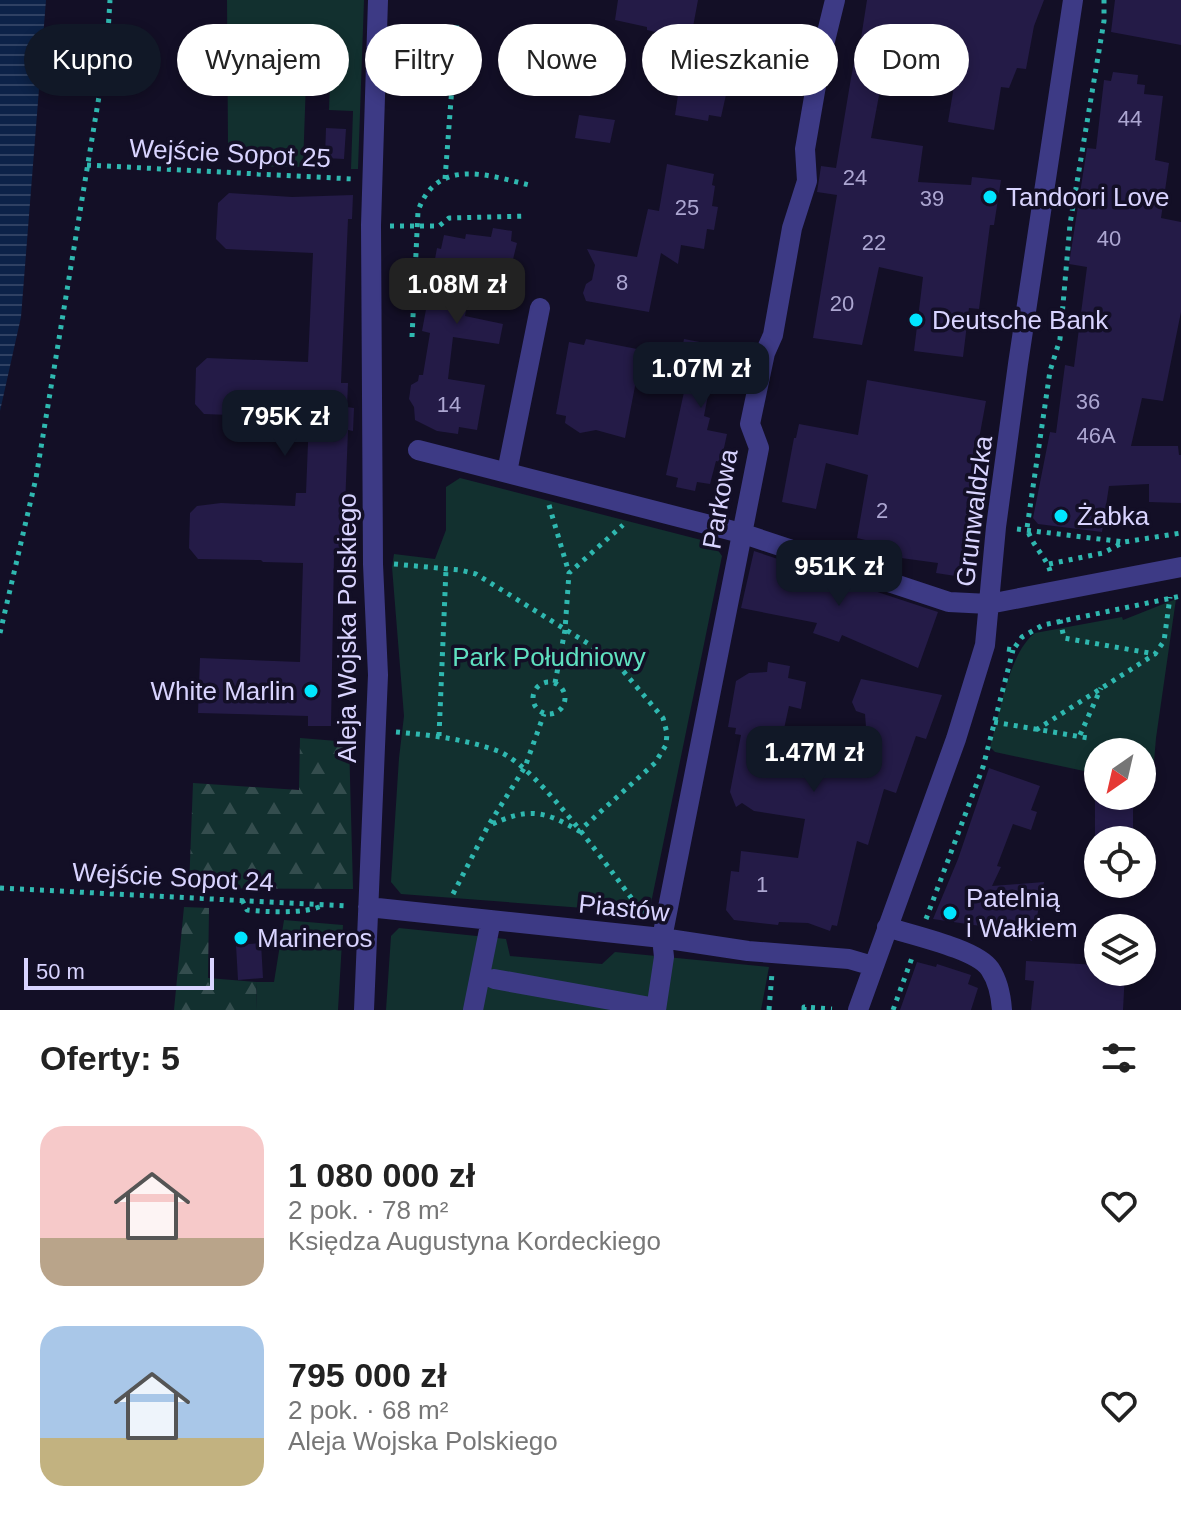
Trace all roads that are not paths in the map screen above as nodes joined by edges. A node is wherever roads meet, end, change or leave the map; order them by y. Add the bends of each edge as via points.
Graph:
1 (378, 0) edge
2 (835, 0) edge
3 (1073, 0) edge
4 (540, 308) dead end
5 (418, 450) dead end
6 (507, 472) junction
7 (741, 533) junction
8 (1181, 567) edge
9 (989, 604) junction
10 (368, 913) junction
11 (484, 919) junction
12 (887, 927) junction
13 (662, 938) junction
14 (873, 966) junction
15 (494, 979) dead end
16 (656, 1009) edge
17 (364, 1010) edge
18 (473, 1010) edge
19 (858, 1010) edge
20 (1002, 1010) edge

1 - 10 street, Aleja Wojska Polskiego via 371,180 378,675
2 - 7 street, Parkowa via 805,149 807,181 750,424 759,448
3 - 9 street, Grunwaldzka via 1018,364
4 - 6 street
5 - 6 street
6 - 7 street
7 - 9 street via 949,602
7 - 13 street, Parkowa
8 - 9 street
9 - 12 street, Grunwaldzka via 979,668
10 - 11 street, Piastów
10 - 17 street, Aleja Wojska Polskiego
11 - 13 street, Piastów
11 - 18 street
12 - 14 street, Grunwaldzka
12 - 20 street via 974,956 989,967
13 - 14 street, Piastów
13 - 16 street, Parkowa
14 - 19 street, Grunwaldzka
15 - 16 street

